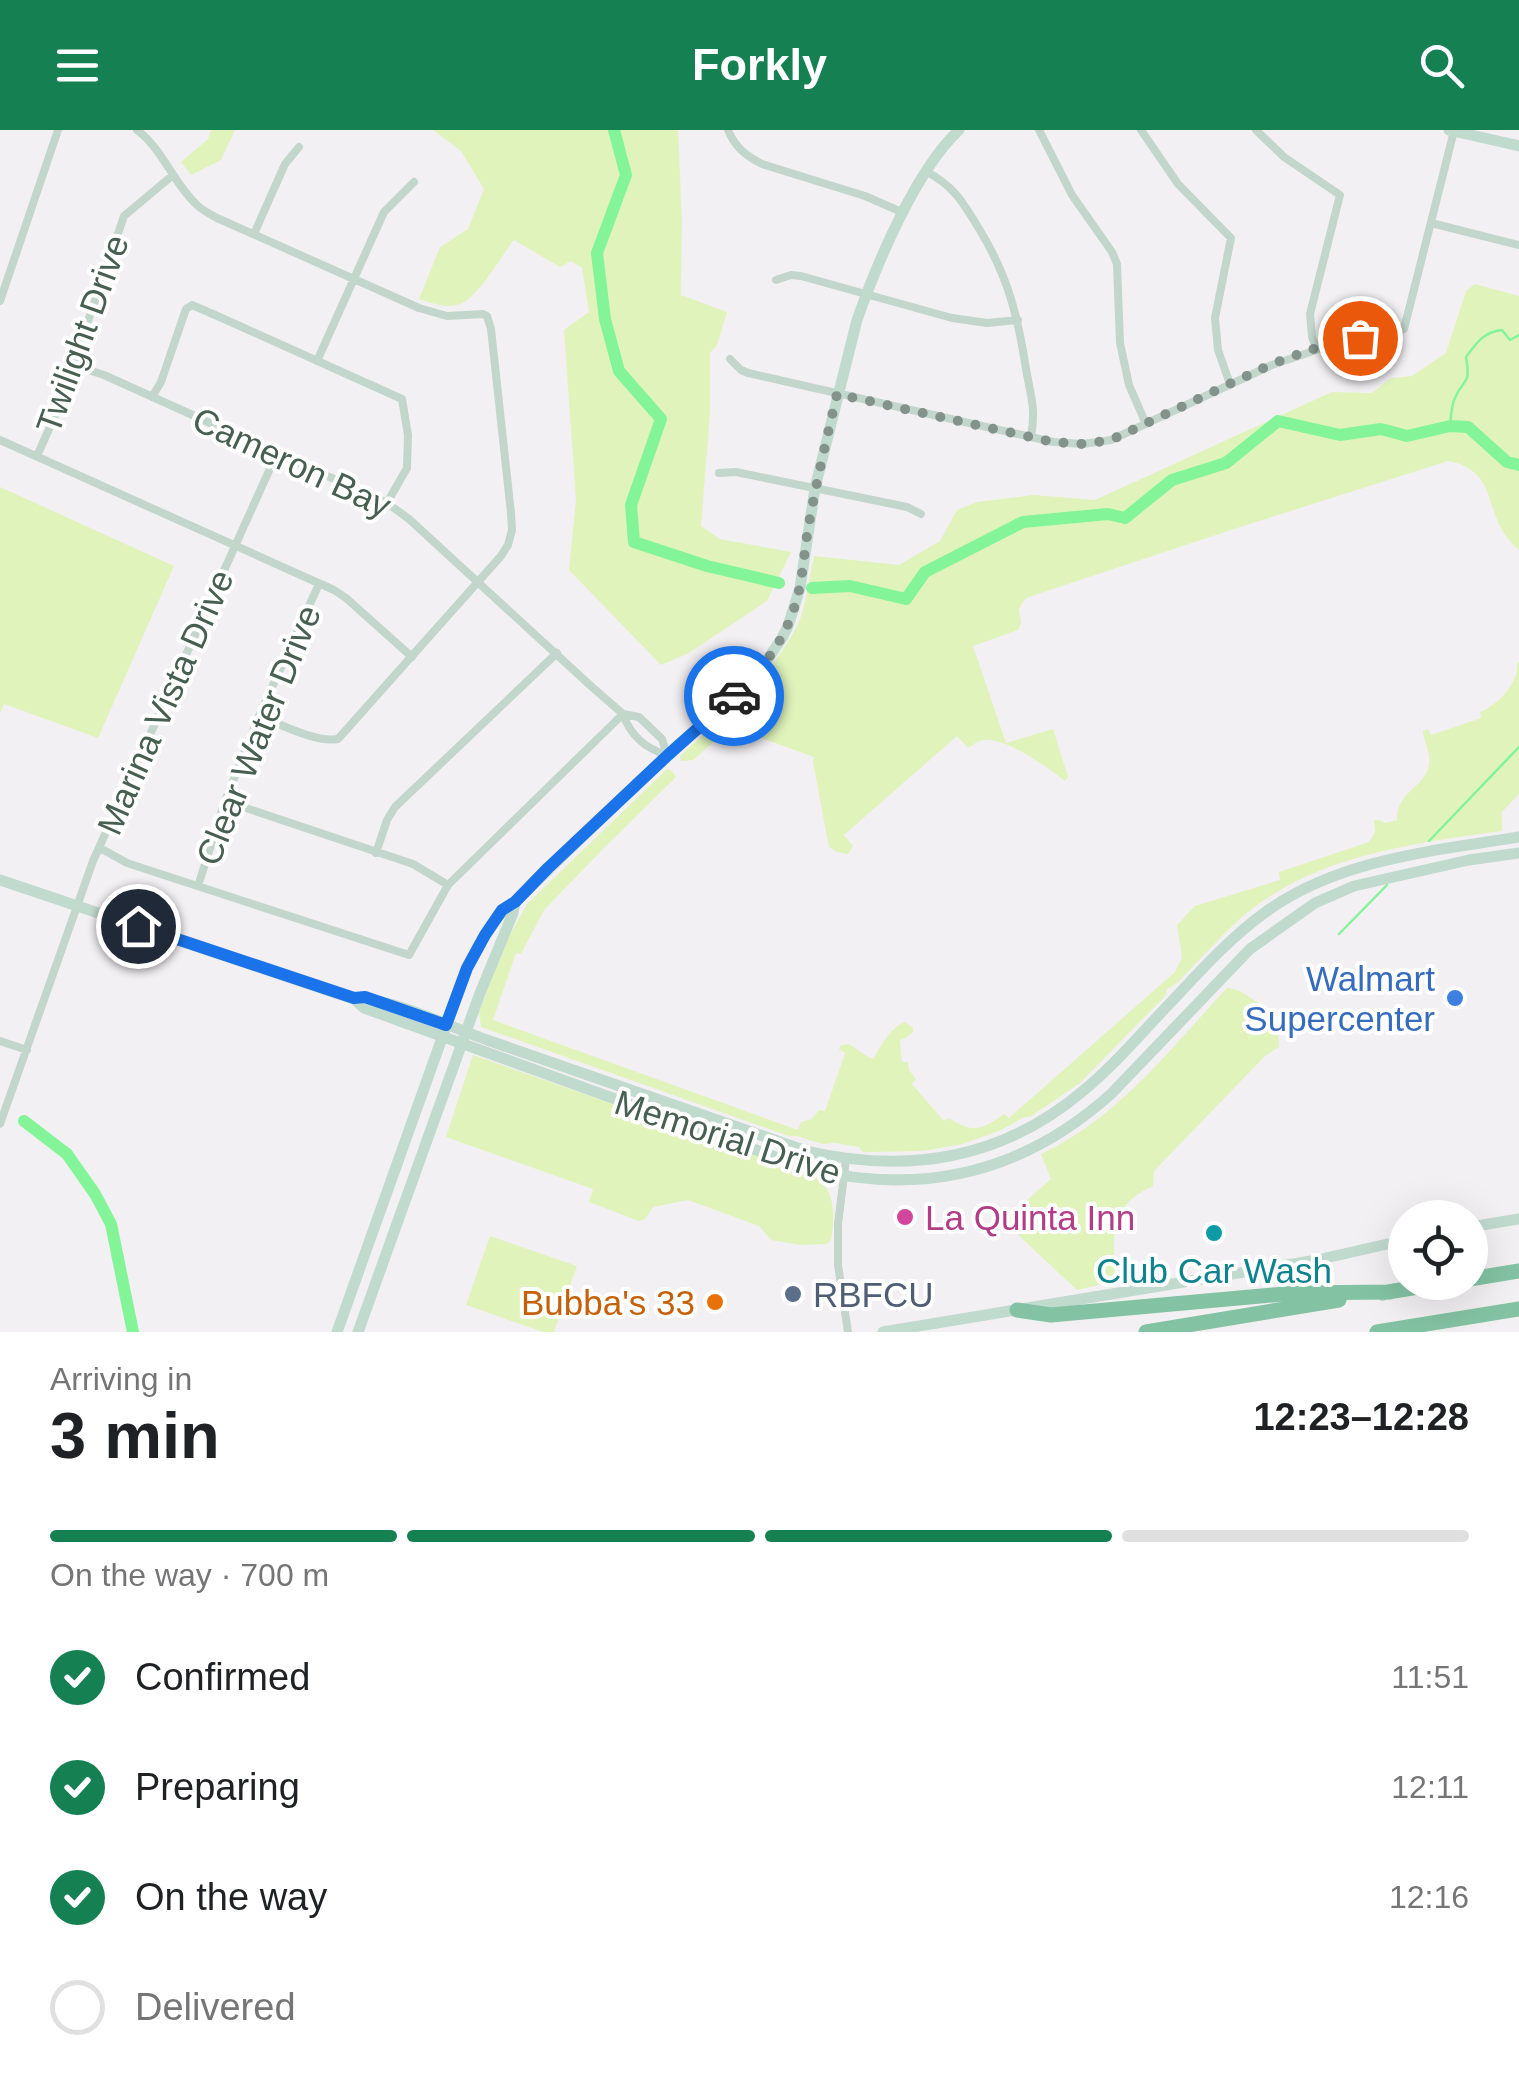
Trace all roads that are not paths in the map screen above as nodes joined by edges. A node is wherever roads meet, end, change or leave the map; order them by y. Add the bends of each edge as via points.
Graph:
1 (58, 130) edge
2 (728, 130) edge
3 (1039, 130) edge
4 (1141, 130) edge
5 (1256, 130) edge
6 (955, 131) edge
7 (1452, 131) edge
8 (143, 132) edge
9 (1519, 146) edge
10 (298, 147) dead end
11 (925, 171) junction
12 (173, 175) junction
13 (414, 182) dead end
14 (904, 213) junction
15 (1432, 223) junction
16 (254, 234) junction
17 (1519, 245) edge
18 (354, 280) junction
19 (776, 280) dead end
20 (866, 294) junction
21 (0, 301) edge
22 (1018, 320) junction
23 (1316, 348) junction
24 (730, 359) dead end
25 (317, 360) junction
26 (73, 365) junction
27 (1230, 384) junction
28 (837, 394) junction
29 (152, 397) junction
30 (1146, 424) junction
31 (1031, 437) junction
32 (0, 440) edge
33 (277, 453) junction
34 (38, 456) junction
35 (719, 472) dead end
36 (815, 488) junction
37 (388, 503) junction
38 (921, 514) dead end
39 (235, 545) junction
40 (479, 583) junction
41 (318, 584) junction
42 (557, 653) junction
43 (412, 657) junction
44 (624, 714) junction
45 (259, 716) junction
46 (668, 755) junction
47 (225, 801) junction
48 (1515, 838) edge
49 (100, 848) junction
50 (376, 852) junction
51 (1516, 853) edge
52 (0, 880) edge
53 (448, 885) junction
54 (198, 886) junction
55 (515, 902) junction
56 (76, 906) junction
57 (1218, 953) junction
58 (1233, 968) junction
59 (444, 1031) junction
60 (465, 1039) junction
61 (0, 1041) edge
62 (27, 1050) junction
63 (0, 1124) edge
64 (846, 1159) junction
65 (843, 1178) junction
66 (1519, 1219) edge
67 (1488, 1224) edge
68 (1388, 1244) edge
69 (360, 1267) junction
70 (1519, 1271) edge
71 (379, 1274) junction
72 (1488, 1276) edge
73 (1388, 1292) edge
74 (1388, 1292) edge
75 (1519, 1309) edge
76 (1017, 1310) junction
77 (1396, 1330) edge
78 (337, 1332) edge
79 (358, 1332) edge
80 (848, 1332) edge
81 (884, 1332) edge
82 (1146, 1332) edge
83 (1377, 1332) edge

1 - 21 street
2 - 14 street via 733,143 762,164
3 - 30 street via 1117,264 1120,343
4 - 27 street via 1178,184 1231,238 1215,318
5 - 23 street via 1340,195 1310,314
6 - 11 street
7 - 9 street
7 - 15 street
8 - 12 street
10 - 16 street
11 - 14 street
11 - 22 street via 966,206 1000,265
12 - 16 street via 198,206
12 - 26 street, Twilight Drive via 124,216
13 - 18 street via 384,212
14 - 20 street
15 - 17 street
15 - 23 street via 1404,328
16 - 18 street
18 - 25 street
18 - 40 street via 434,313 487,316 512,530
19 - 20 street via 801,276
20 - 22 street via 969,322
20 - 28 street
22 - 31 street via 1034,405
23 - 27 street
24 - 28 street via 748,373
25 - 29 street via 192,306
25 - 37 street via 402,399 407,468
26 - 29 street, Cameron Bay
26 - 34 street, Twilight Drive
27 - 30 street
28 - 31 street
28 - 36 street
29 - 33 street, Cameron Bay
30 - 31 street via 1096,444
32 - 34 street
33 - 37 street, Cameron Bay
33 - 39 street, Marina Vista Drive
34 - 39 street
35 - 36 street
36 - 38 street
36 - 46 street via 800,588 782,638 738,693
37 - 40 street, Cameron Bay
39 - 41 street
39 - 49 street, Marina Vista Drive
40 - 42 street, Cameron Bay
40 - 43 street
41 - 43 street via 346,598
41 - 45 street, Clear Water Drive
42 - 44 street, Cameron Bay
42 - 50 street via 396,807
43 - 45 street via 338,739
44 - 46 street, Cameron Bay via 639,717
44 - 46 street, Cameron Bay via 651,751
44 - 53 street
45 - 47 street, Clear Water Drive
46 - 55 street
47 - 50 street
47 - 54 street, Clear Water Drive
48 - 51 street
48 - 57 street, Memorial Drive via 1348,870 1268,910
49 - 54 street
49 - 56 street, Marina Vista Drive
50 - 53 street
51 - 58 street, Memorial Drive via 1354,886 1282,924
52 - 56 street, Memorial Drive
53 - 54 street via 410,955
55 - 59 street via 485,935
55 - 60 street
56 - 59 street, Memorial Drive
56 - 62 street, Marina Vista Drive
57 - 58 street
57 - 64 street, Memorial Drive via 1083,1092 1033,1125 936,1159
58 - 65 street, Memorial Drive via 1112,1094 1056,1137 962,1173 920,1180
59 - 60 street, Memorial Drive
59 - 69 street
60 - 64 street, Memorial Drive
60 - 65 street, Memorial Drive via 713,1136
60 - 71 street
61 - 62 street
62 - 63 street, Marina Vista Drive
64 - 65 street
65 - 80 street via 838,1264
66 - 67 street
68 - 76 street
69 - 71 street
69 - 78 street
70 - 72 highway
71 - 79 street
73 - 76 highway via 1294,1293 1051,1315
74 - 82 highway
75 - 77 highway
76 - 81 street
77 - 83 highway

